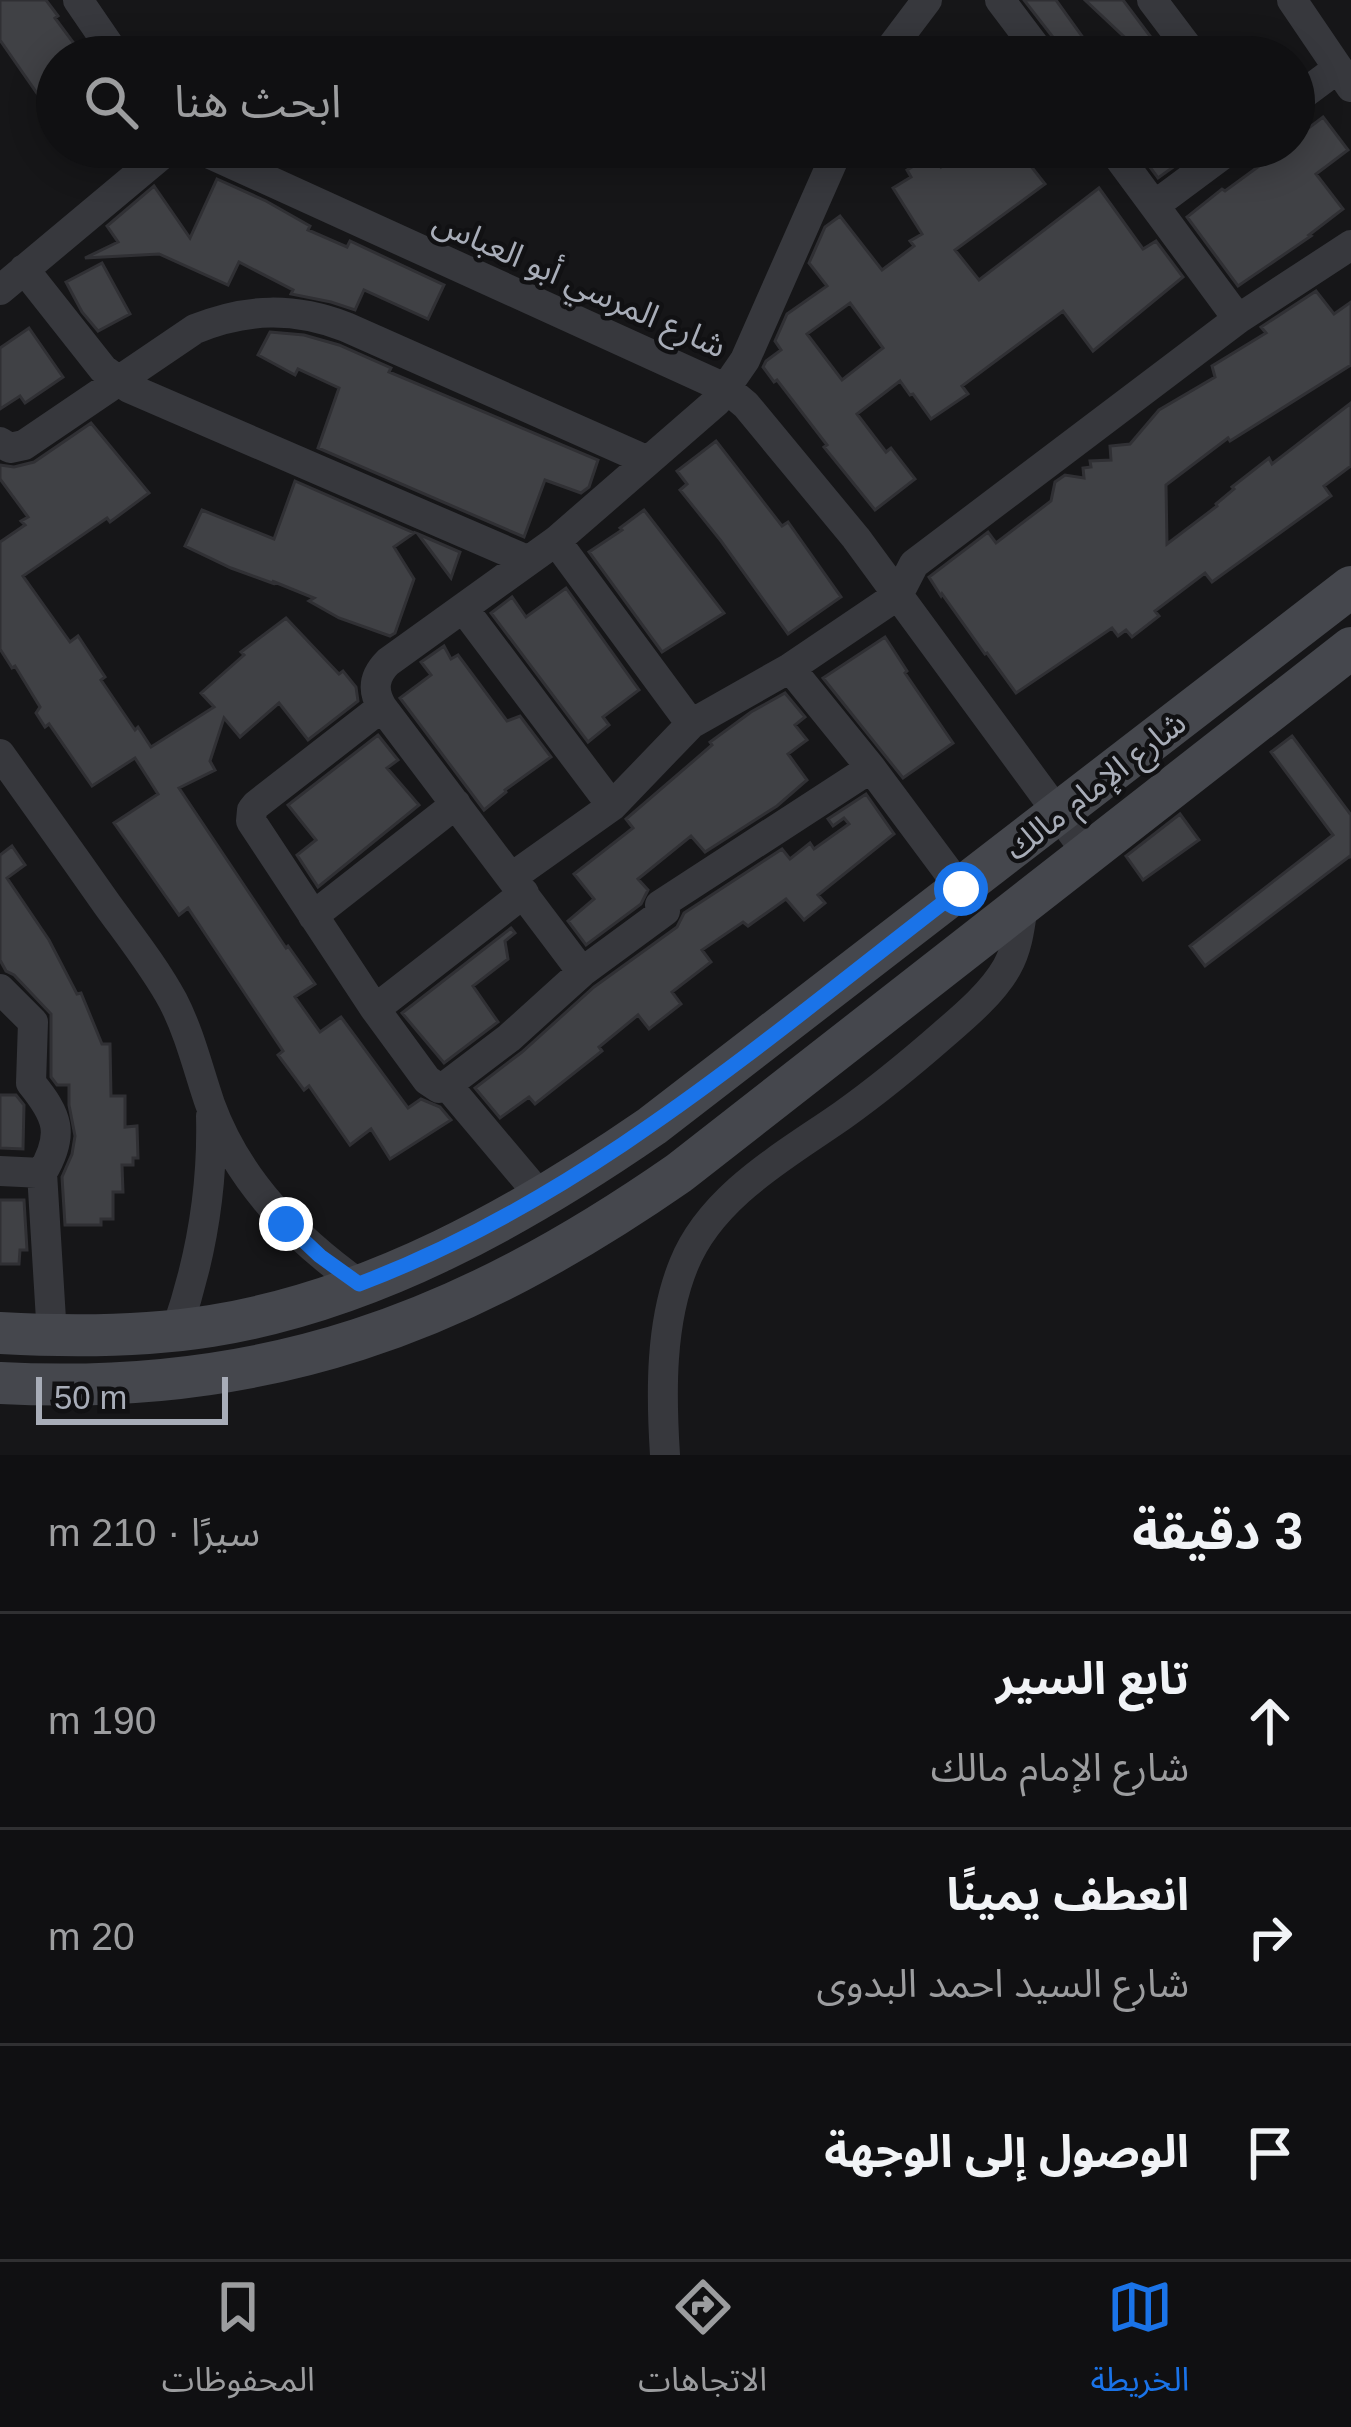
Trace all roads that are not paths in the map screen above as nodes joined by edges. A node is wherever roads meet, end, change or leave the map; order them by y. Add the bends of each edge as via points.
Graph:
1 (78, 0) edge
2 (927, 0) edge
3 (1000, 0) edge
4 (1152, 0) edge
5 (1292, 0) edge
6 (103, 36) edge
7 (897, 36) edge
8 (1027, 36) edge
9 (1180, 36) edge
10 (1344, 78) edge
11 (1315, 91) edge
12 (146, 168) edge
13 (241, 168) edge
14 (830, 168) edge
15 (1128, 168) edge
16 (1205, 168) edge
17 (1155, 205) junction
18 (1351, 244) edge
19 (24, 269) junction
20 (0, 290) edge
21 (1238, 319) junction
22 (118, 382) junction
23 (727, 389) junction
24 (0, 442) edge
25 (648, 461) junction
26 (556, 541) junction
27 (527, 560) junction
28 (1351, 587) edge
29 (898, 595) junction
30 (463, 608) junction
31 (1351, 648) edge
32 (790, 668) junction
33 (382, 707) junction
34 (691, 724) junction
35 (871, 768) junction
36 (5, 772) edge
37 (456, 804) junction
38 (611, 806) junction
39 (1059, 813) junction
40 (1088, 854) junction
41 (518, 885) junction
42 (961, 889) junction
43 (1023, 905) junction
44 (313, 916) junction
45 (583, 972) junction
46 (0, 989) edge
47 (375, 1009) junction
48 (15, 1083) edge
49 (447, 1085) junction
50 (210, 1104) junction
51 (0, 1171) edge
52 (42, 1173) junction
53 (542, 1198) junction
54 (359, 1284) junction
55 (176, 1330) junction
56 (0, 1333) edge
57 (52, 1336) junction
58 (0, 1383) edge
59 (665, 1455) edge

1 - 6 street
2 - 7 street
3 - 8 street
4 - 9 street
5 - 10 street
10 - 11 street
12 - 19 street
13 - 23 street, شارع المرسي أبو العباس
14 - 23 street
15 - 17 street
16 - 17 street
17 - 21 street
18 - 21 street
19 - 20 street
19 - 22 street
21 - 29 street via 914,564
22 - 24 street via 24,445
22 - 25 street via 195,329 296,313 346,327
22 - 27 street
23 - 25 street
23 - 29 street, شارع المرسي أبو العباس via 810,479
25 - 26 street
26 - 27 street
26 - 34 street
27 - 30 street
28 - 39 street, شارع الإمام مالك
29 - 32 street
29 - 39 street, شارع المرسي أبو العباس
30 - 33 street via 380,670
30 - 38 street
31 - 40 street, شارع الإمام مالك
32 - 34 street
32 - 35 street
33 - 37 street
33 - 44 street via 252,809 250,820
34 - 38 street
35 - 42 street
35 - 45 street via 660,905 665,911
36 - 50 street via 154,970 189,1036
37 - 41 street
37 - 44 street
38 - 41 street
39 - 40 street, شارع المرسي أبو العباس
39 - 42 street, شارع الإمام مالك
40 - 43 street, شارع الإمام مالك
41 - 45 street
41 - 47 street
42 - 53 street, شارع الإمام مالك via 652,1126
43 - 58 street, شارع الإمام مالك via 679,1173 578,1240 470,1297 310,1355 226,1373 142,1383
43 - 59 street via 1006,969 968,1014 733,1195 706,1226 673,1294
44 - 47 street
45 - 49 street
46 - 48 street via 33,1022
47 - 49 street via 427,1080
48 - 52 street via 55,1112 55,1151
49 - 53 street
50 - 54 street via 255,1187 320,1256
50 - 55 street via 209,1196
51 - 52 street
52 - 57 street
53 - 54 street, شارع الإمام مالك
54 - 55 street, شارع الإمام مالك via 274,1312
55 - 57 street, شارع الإمام مالك
56 - 57 street, شارع الإمام مالك

